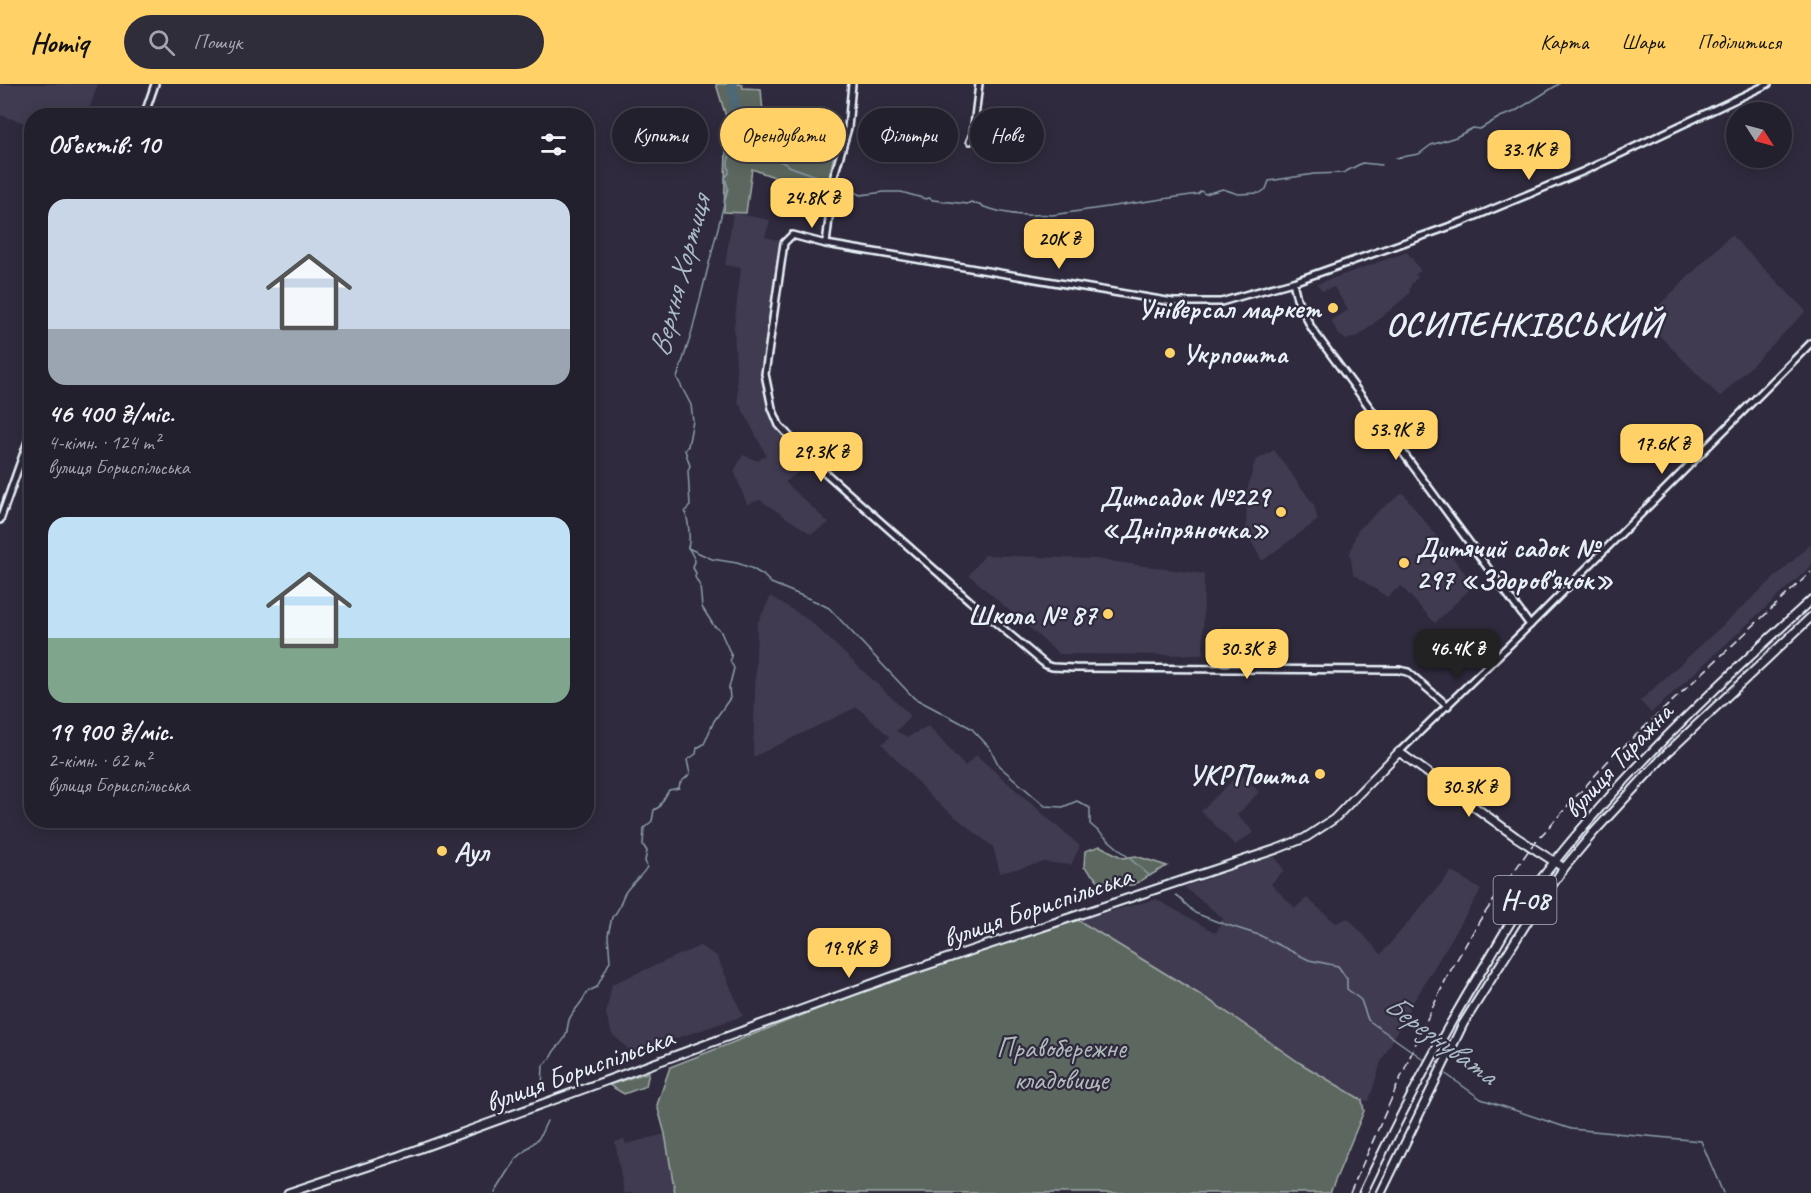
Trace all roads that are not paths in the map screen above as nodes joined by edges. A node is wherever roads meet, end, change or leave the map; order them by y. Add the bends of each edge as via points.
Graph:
1 (155, 84) edge
2 (852, 84) edge
3 (979, 84) edge
4 (1767, 84) edge
5 (147, 108) edge
6 (976, 108) edge
7 (826, 244) junction
8 (1293, 282) junction
9 (1811, 343) edge
10 (24, 452) edge
11 (0, 520) edge
12 (1811, 600) edge
13 (1811, 617) edge
14 (1530, 625) junction
15 (1448, 706) junction
16 (1399, 752) junction
17 (1554, 861) junction
18 (1564, 868) junction
19 (288, 1193) edge
20 (1363, 1193) edge
21 (1381, 1193) edge

1 - 5 street
2 - 7 street via 848,128 834,176
3 - 6 street
4 - 8 street via 1584,171 1462,222
7 - 8 street via 1173,302 1221,302
7 - 15 street via 792,236 783,243 765,364 767,389 778,426 811,460 1046,665 1399,670 1408,672
8 - 14 street via 1312,329
9 - 14 street, вулиця Бориспільська
10 - 11 street
12 - 17 main road, вулиця Тиражна / Н-08 via 1658,744
13 - 18 main road, вулиця Тиражна / Н-08 via 1666,754
14 - 15 street, вулиця Бориспільська
15 - 16 street, вулиця Бориспільська
16 - 17 main road
16 - 19 main road, вулиця Бориспільська via 1334,819 1305,838 894,976 465,1133
17 - 18 main road
17 - 20 main road, вулиця Тиражна / Н-08 via 1452,1018
18 - 21 main road, вулиця Тиражна / Н-08 via 1463,1024

